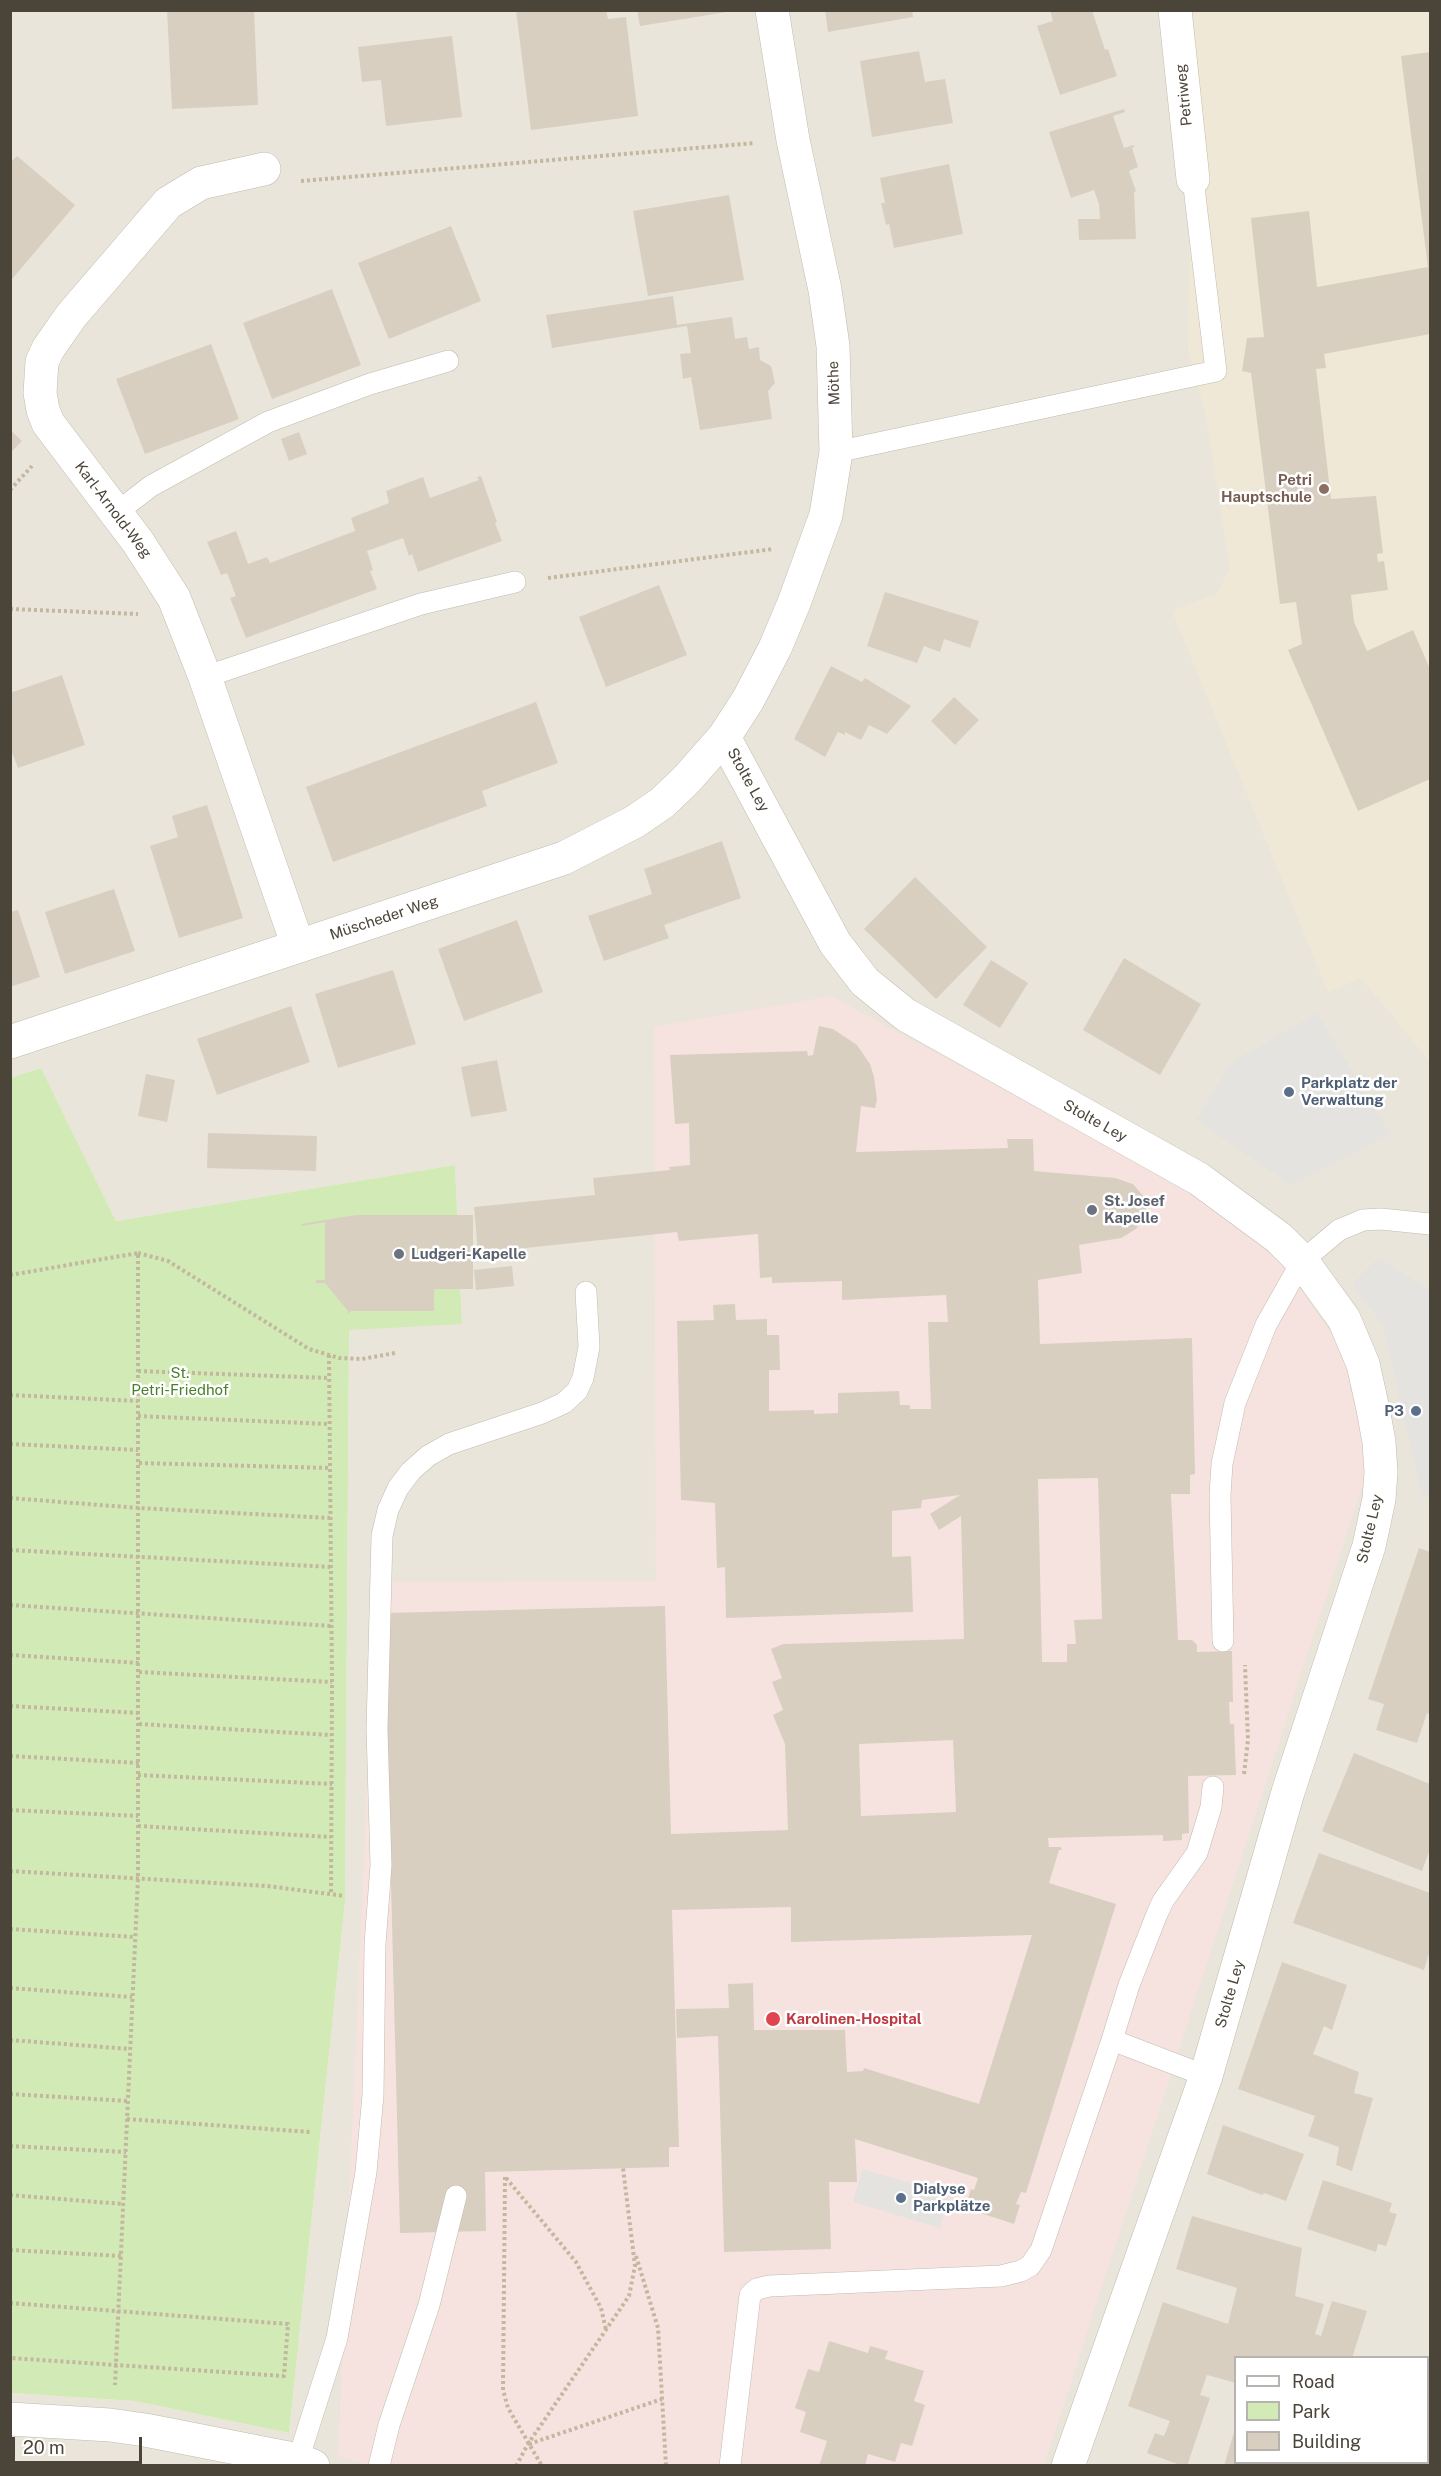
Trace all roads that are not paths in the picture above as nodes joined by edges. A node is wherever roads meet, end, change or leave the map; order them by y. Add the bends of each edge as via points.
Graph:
1 (772, 10) edge
2 (1174, 10) edge
3 (264, 169) road end
4 (1193, 179) joint
5 (448, 361) dead end
6 (836, 452) junction
7 (116, 513) junction
8 (515, 582) road end
9 (205, 677) junction
10 (724, 737) junction
11 (298, 946) junction
12 (10, 1042) edge
13 (1431, 1224) edge
14 (1302, 1261) junction
15 (586, 1292) dead end
16 (1223, 1641) dead end
17 (1213, 1787) dead end
18 (1113, 2040) junction
19 (1206, 2076) junction
20 (456, 2196) dead end
21 (10, 2419) edge
22 (306, 2463) edge
23 (379, 2466) edge
24 (730, 2466) edge
25 (1068, 2466) edge

1 - 6 street, Möthe via 825,290 833,346
2 - 4 street, Petriweg
3 - 7 street, Karl-Arnold-Weg via 201,183 168,203 71,316 42,362 43,410
4 - 6 lane via 1216,371
5 - 7 lane via 370,384 268,422 166,478
6 - 10 street, Möthe via 826,515 816,544 775,648
7 - 9 street, Karl-Arnold-Weg via 161,575
8 - 9 lane via 421,604
9 - 11 street, Karl-Arnold-Weg
10 - 11 street, Müscheder Weg via 662,803 596,843 528,871
10 - 14 street, Stolte Ley via 835,943 865,982 906,1015 1199,1179 1278,1238
11 - 12 street, Müscheder Weg
13 - 14 lane via 1381,1219 1352,1223
14 - 16 lane via 1250,1361 1227,1434 1220,1495
14 - 19 street, Stolte Ley via 1344,1320 1363,1364 1379,1442 1379,1499 1369,1545 1288,1792
15 - 22 lane via 589,1347 578,1392 542,1413 449,1444 428,1456 398,1488 388,1510 382,1536 378,1695 381,1865 366,2172 337,2338
17 - 18 lane via 1197,1853 1157,1914
18 - 19 lane
18 - 24 lane via 1041,2250 1030,2266 1000,2276 769,2286 750,2295
19 - 25 street, Stolte Ley
20 - 23 lane via 429,2305
21 - 22 street via 110,2425

